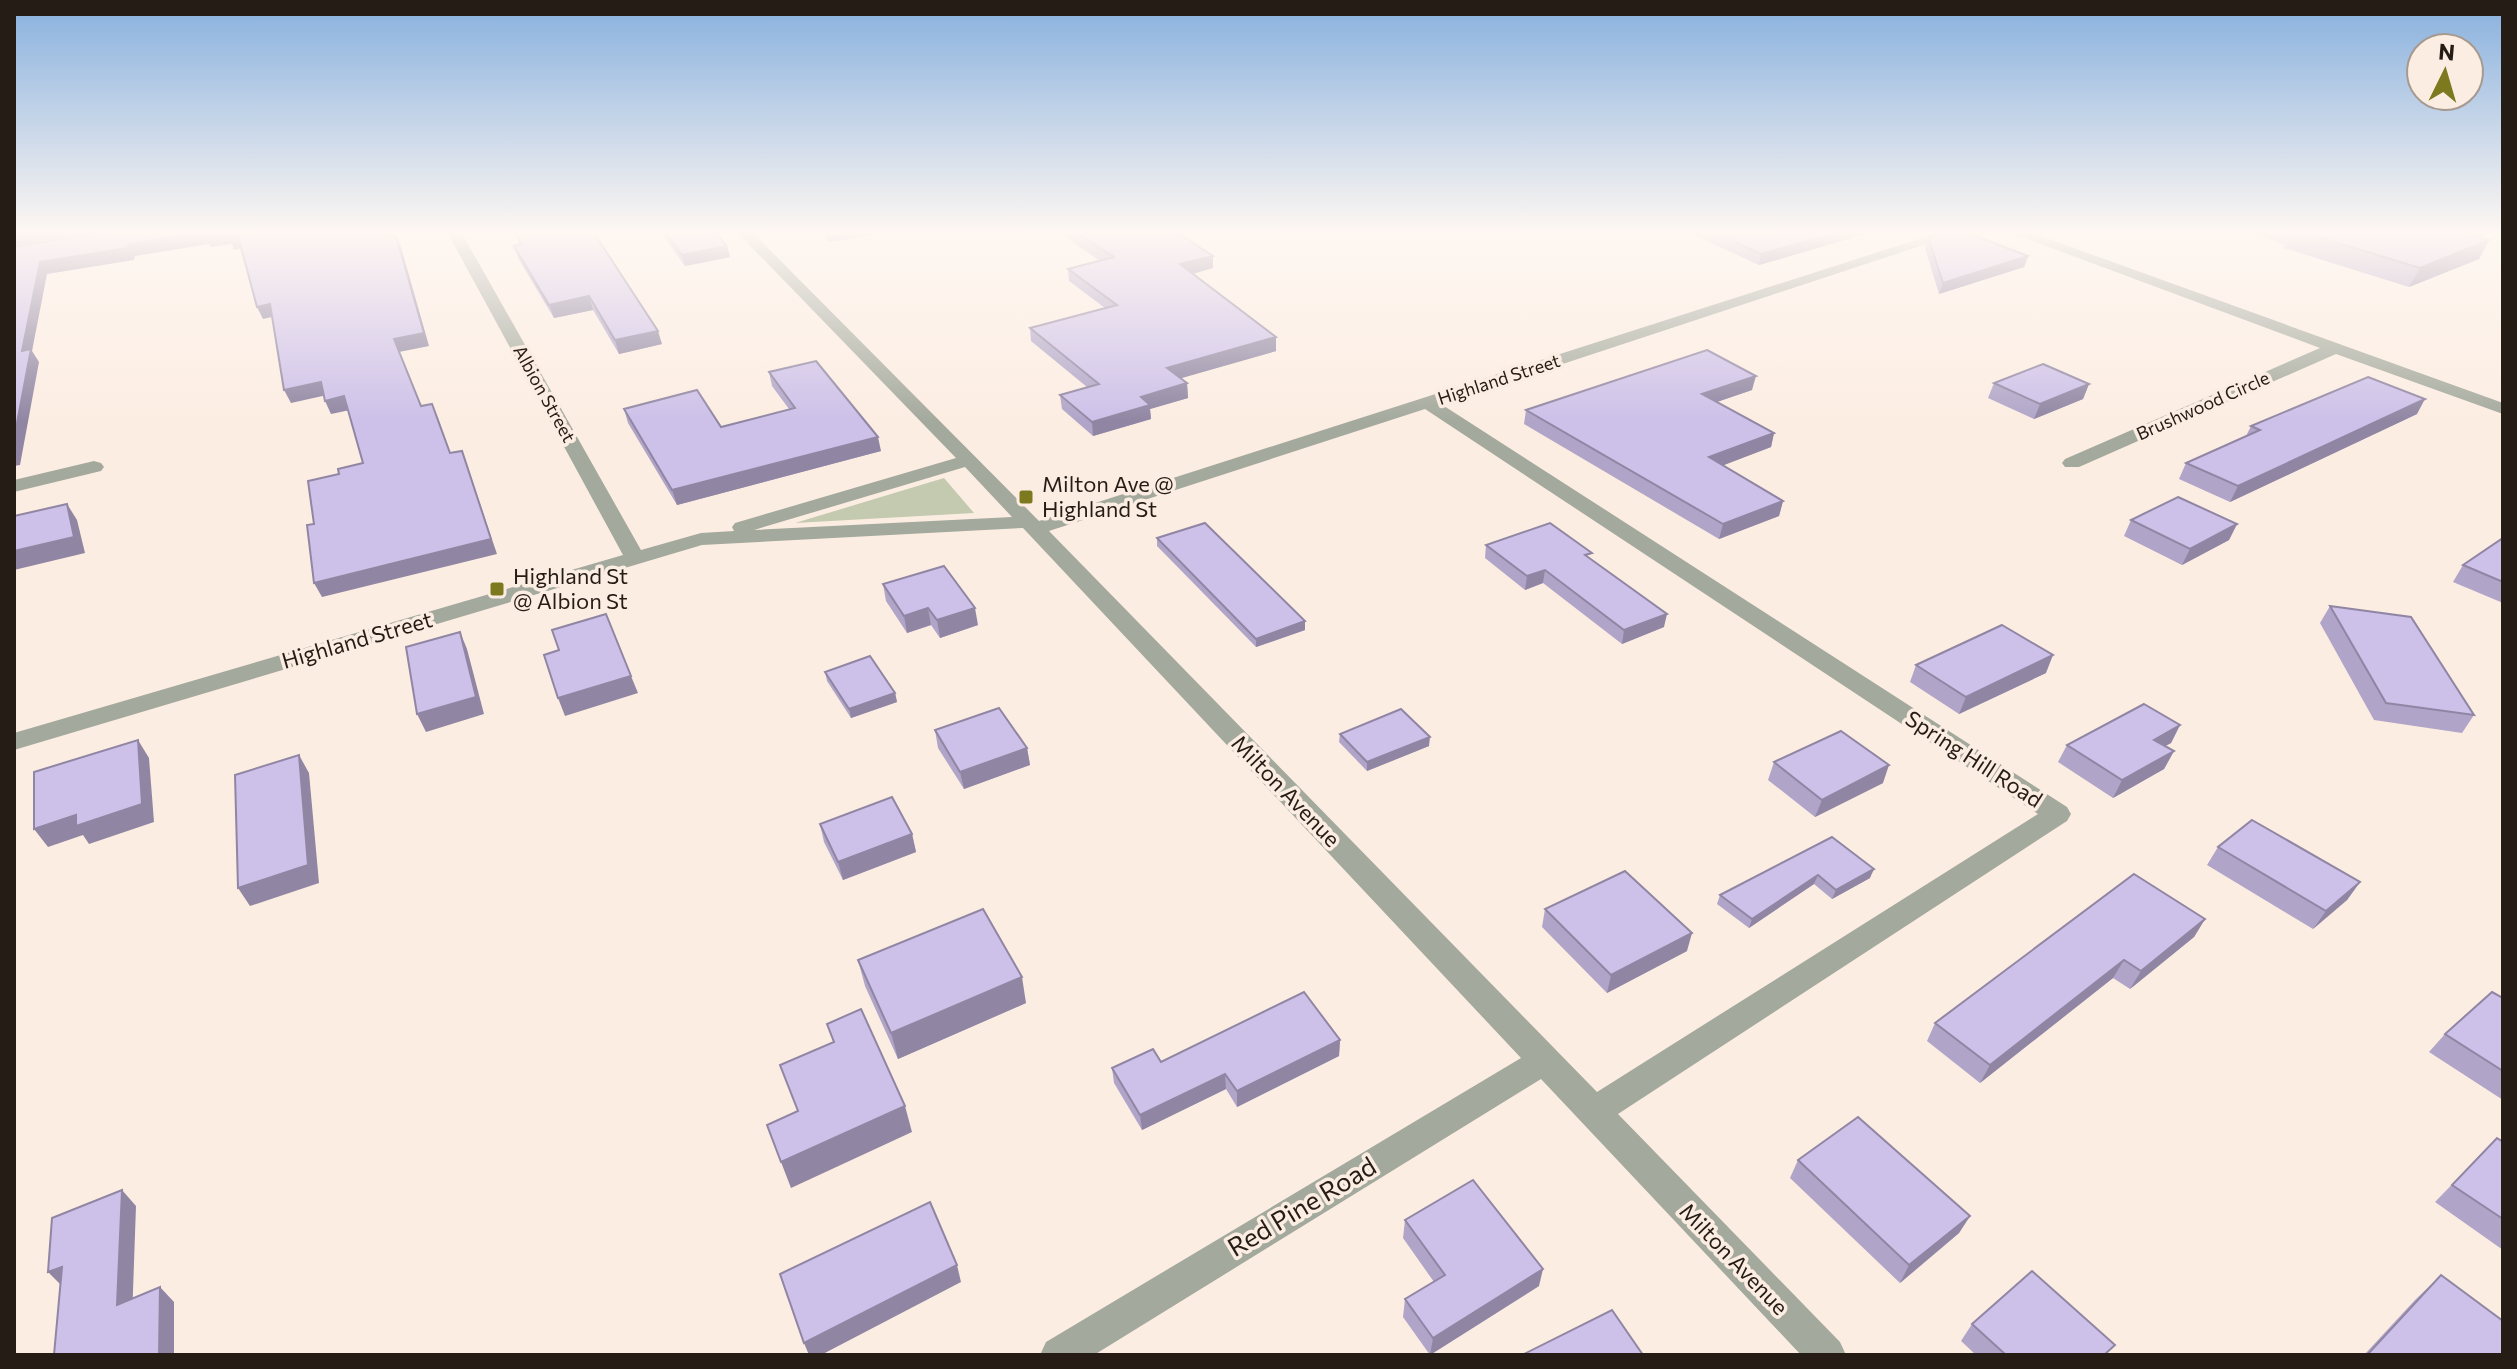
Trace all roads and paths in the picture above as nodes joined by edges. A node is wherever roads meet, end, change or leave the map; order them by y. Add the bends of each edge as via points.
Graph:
1 (488, 294) edge
2 (805, 294) edge
3 (1765, 294) edge
4 (2186, 294) edge
5 (2335, 348) junction
6 (1428, 403) junction
7 (2503, 409) edge
8 (969, 460) junction
9 (2072, 463) dead end
10 (94, 467) dead end
11 (14, 486) edge
12 (1031, 525) junction
13 (701, 539) junction
14 (635, 558) junction
15 (14, 742) edge
16 (1544, 1060) junction
17 (1594, 1112) junction
18 (1059, 1355) edge
19 (1827, 1355) edge

1 - 14 street, Albion Street
2 - 8 street, Milton Avenue
3 - 6 street, Highland Street
4 - 5 street
5 - 7 street
5 - 9 street, Brushwood Circle
6 - 12 street, Highland Street
6 - 17 street, Spring Hill Road via 2058,814
8 - 12 street, Milton Avenue
8 - 13 street, Highland Street
10 - 11 street
12 - 13 street, Highland Street
12 - 16 street, Milton Avenue
13 - 14 street, Highland Street
14 - 15 street, Highland Street
16 - 17 street, Milton Avenue
16 - 18 street, Red Pine Road
17 - 19 street, Milton Avenue

